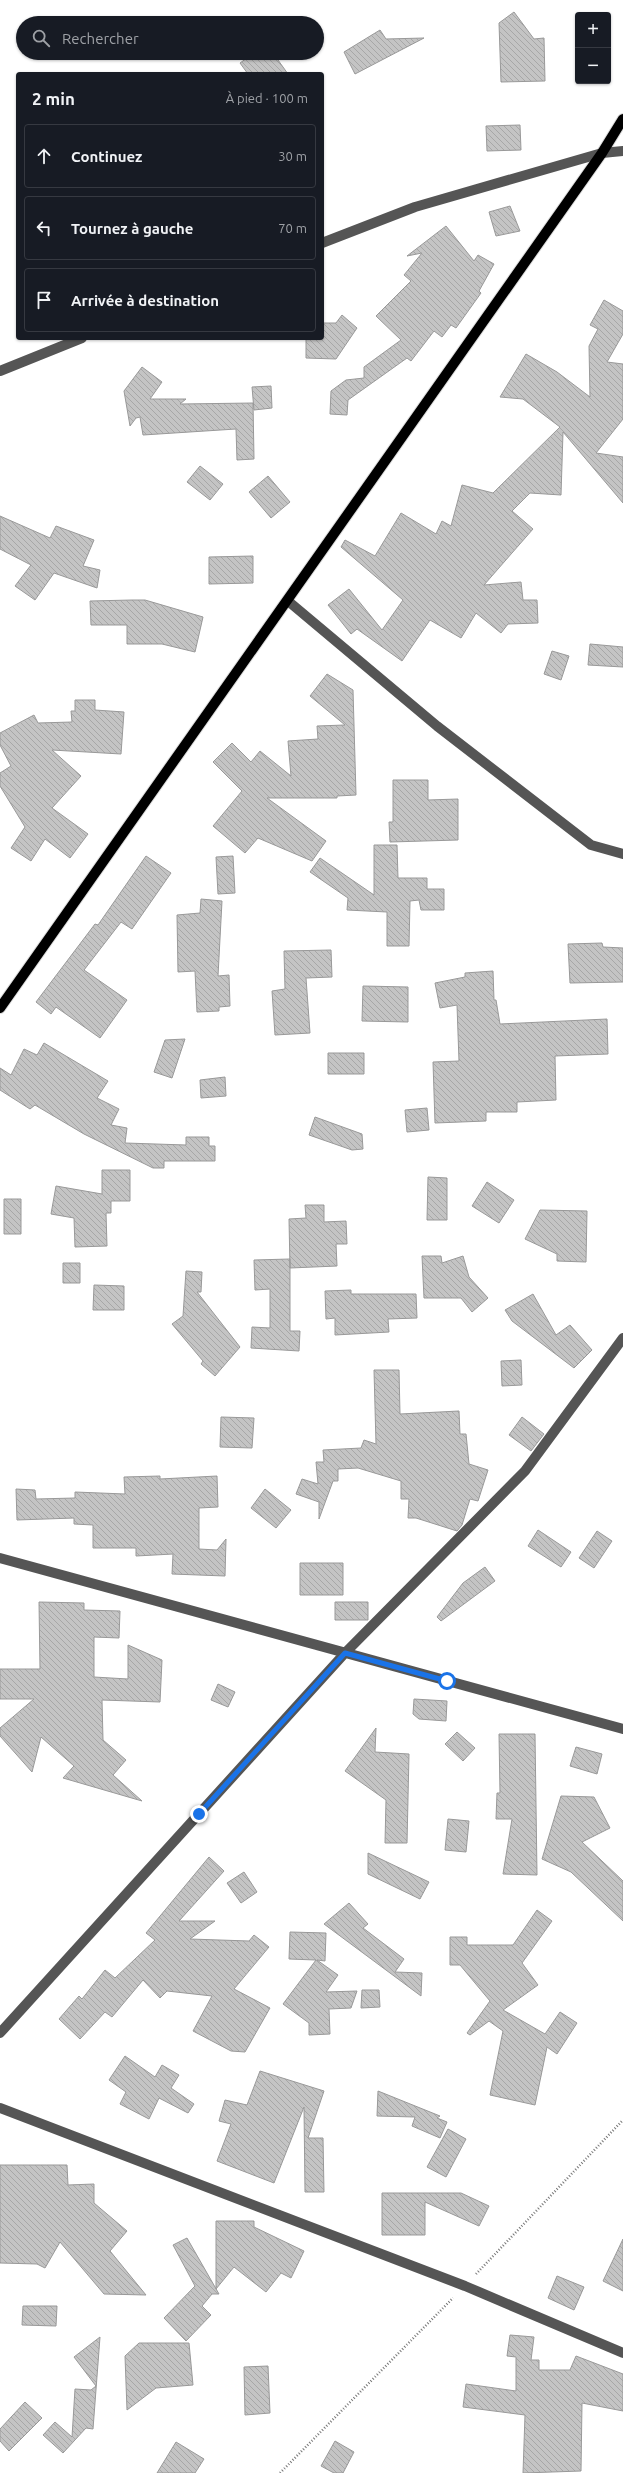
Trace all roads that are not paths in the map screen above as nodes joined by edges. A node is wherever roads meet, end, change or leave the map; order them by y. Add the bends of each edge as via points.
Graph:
1 (623, 119) edge
2 (623, 151) edge
3 (602, 153) junction
4 (324, 242) edge
5 (77, 340) edge
6 (0, 370) edge
7 (288, 601) junction
8 (623, 854) edge
9 (0, 1008) edge
10 (623, 1338) edge
11 (0, 1558) edge
12 (345, 1653) junction
13 (623, 1729) edge
14 (0, 2033) edge
15 (0, 2108) edge
16 (623, 2353) edge

1 - 3 main road
2 - 3 street
3 - 4 street via 415,207
3 - 7 main road
5 - 6 street
7 - 8 street via 437,726 591,845
7 - 9 main road
10 - 12 street via 525,1471
11 - 12 street
12 - 13 street
12 - 14 street
15 - 16 street via 465,2286

